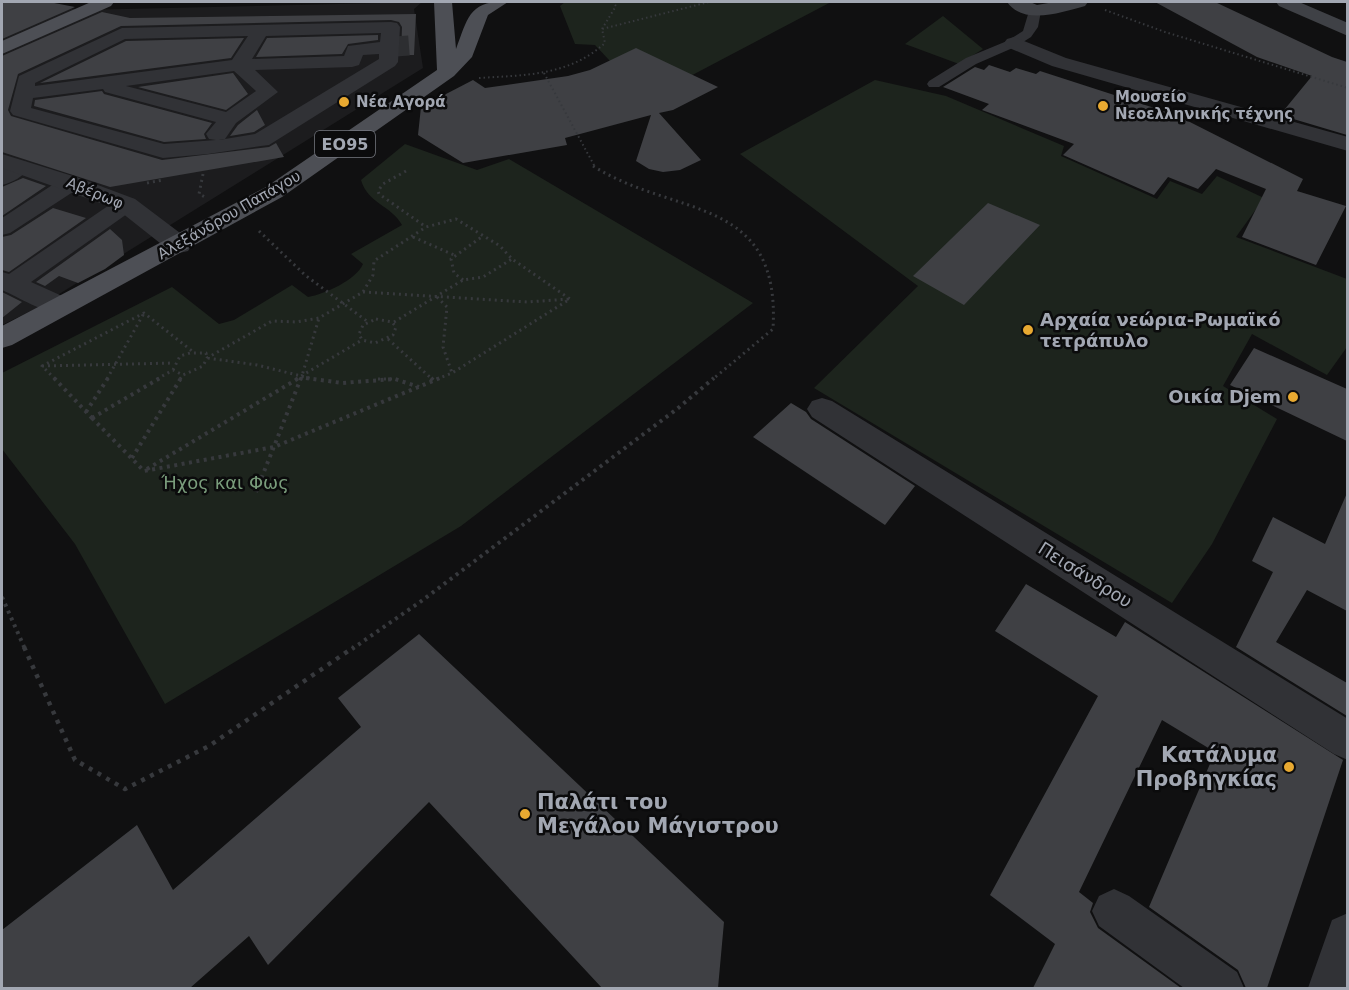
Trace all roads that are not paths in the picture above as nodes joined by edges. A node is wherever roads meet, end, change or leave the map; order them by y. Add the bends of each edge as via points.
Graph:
1 (105, 2) edge
2 (443, 2) edge
3 (499, 2) edge
4 (1016, 2) edge
5 (1080, 2) edge
6 (1285, 2) edge
7 (1035, 11) junction
8 (1347, 30) edge
9 (260, 32) junction
10 (1014, 43) junction
11 (384, 47) junction
12 (2, 48) edge
13 (238, 65) junction
14 (447, 72) junction
15 (95, 83) junction
16 (934, 84) dead end
17 (28, 92) junction
18 (230, 119) junction
19 (1347, 144) edge
20 (208, 146) junction
21 (7, 168) edge
22 (71, 183) junction
23 (126, 204) junction
24 (2, 228) edge
25 (179, 245) junction
26 (6, 282) edge
27 (62, 306) junction
28 (2, 338) edge
29 (822, 410) dead end
30 (1347, 741) edge
31 (1114, 911) dead end
32 (1347, 936) edge
33 (1221, 988) edge
34 (1332, 988) edge

1 - 12 main road
2 - 14 main road
3 - 14 main road, Αλεξάνδρου Παπάγου via 480,12 462,57
4 - 7 main road
5 - 7 main road
6 - 8 main road
7 - 10 lane via 1032,27
9 - 11 street via 382,31
9 - 13 street
9 - 17 street via 121,37 32,80
10 - 16 lane via 971,61
10 - 19 street via 1059,62
11 - 13 street via 355,50 352,61
11 - 20 street via 388,62 261,140
13 - 15 street
13 - 18 street via 268,93
14 - 25 main road, Αλεξάνδρου Παπάγου / ΕΟ95 via 274,192
15 - 17 street
15 - 18 street
17 - 20 street via 28,108 167,149
18 - 20 street
21 - 22 street, Αβέρωφ
22 - 23 street, Αβέρωφ
22 - 24 street
23 - 25 street, Αβέρωφ
23 - 26 street
25 - 27 main road, Αλεξάνδρου Παπάγου / ΕΟ95
26 - 27 street
27 - 28 main road, Αλεξάνδρου Παπάγου / ΕΟ95
29 - 30 street, Πεισάνδρου
31 - 33 street
32 - 34 street

